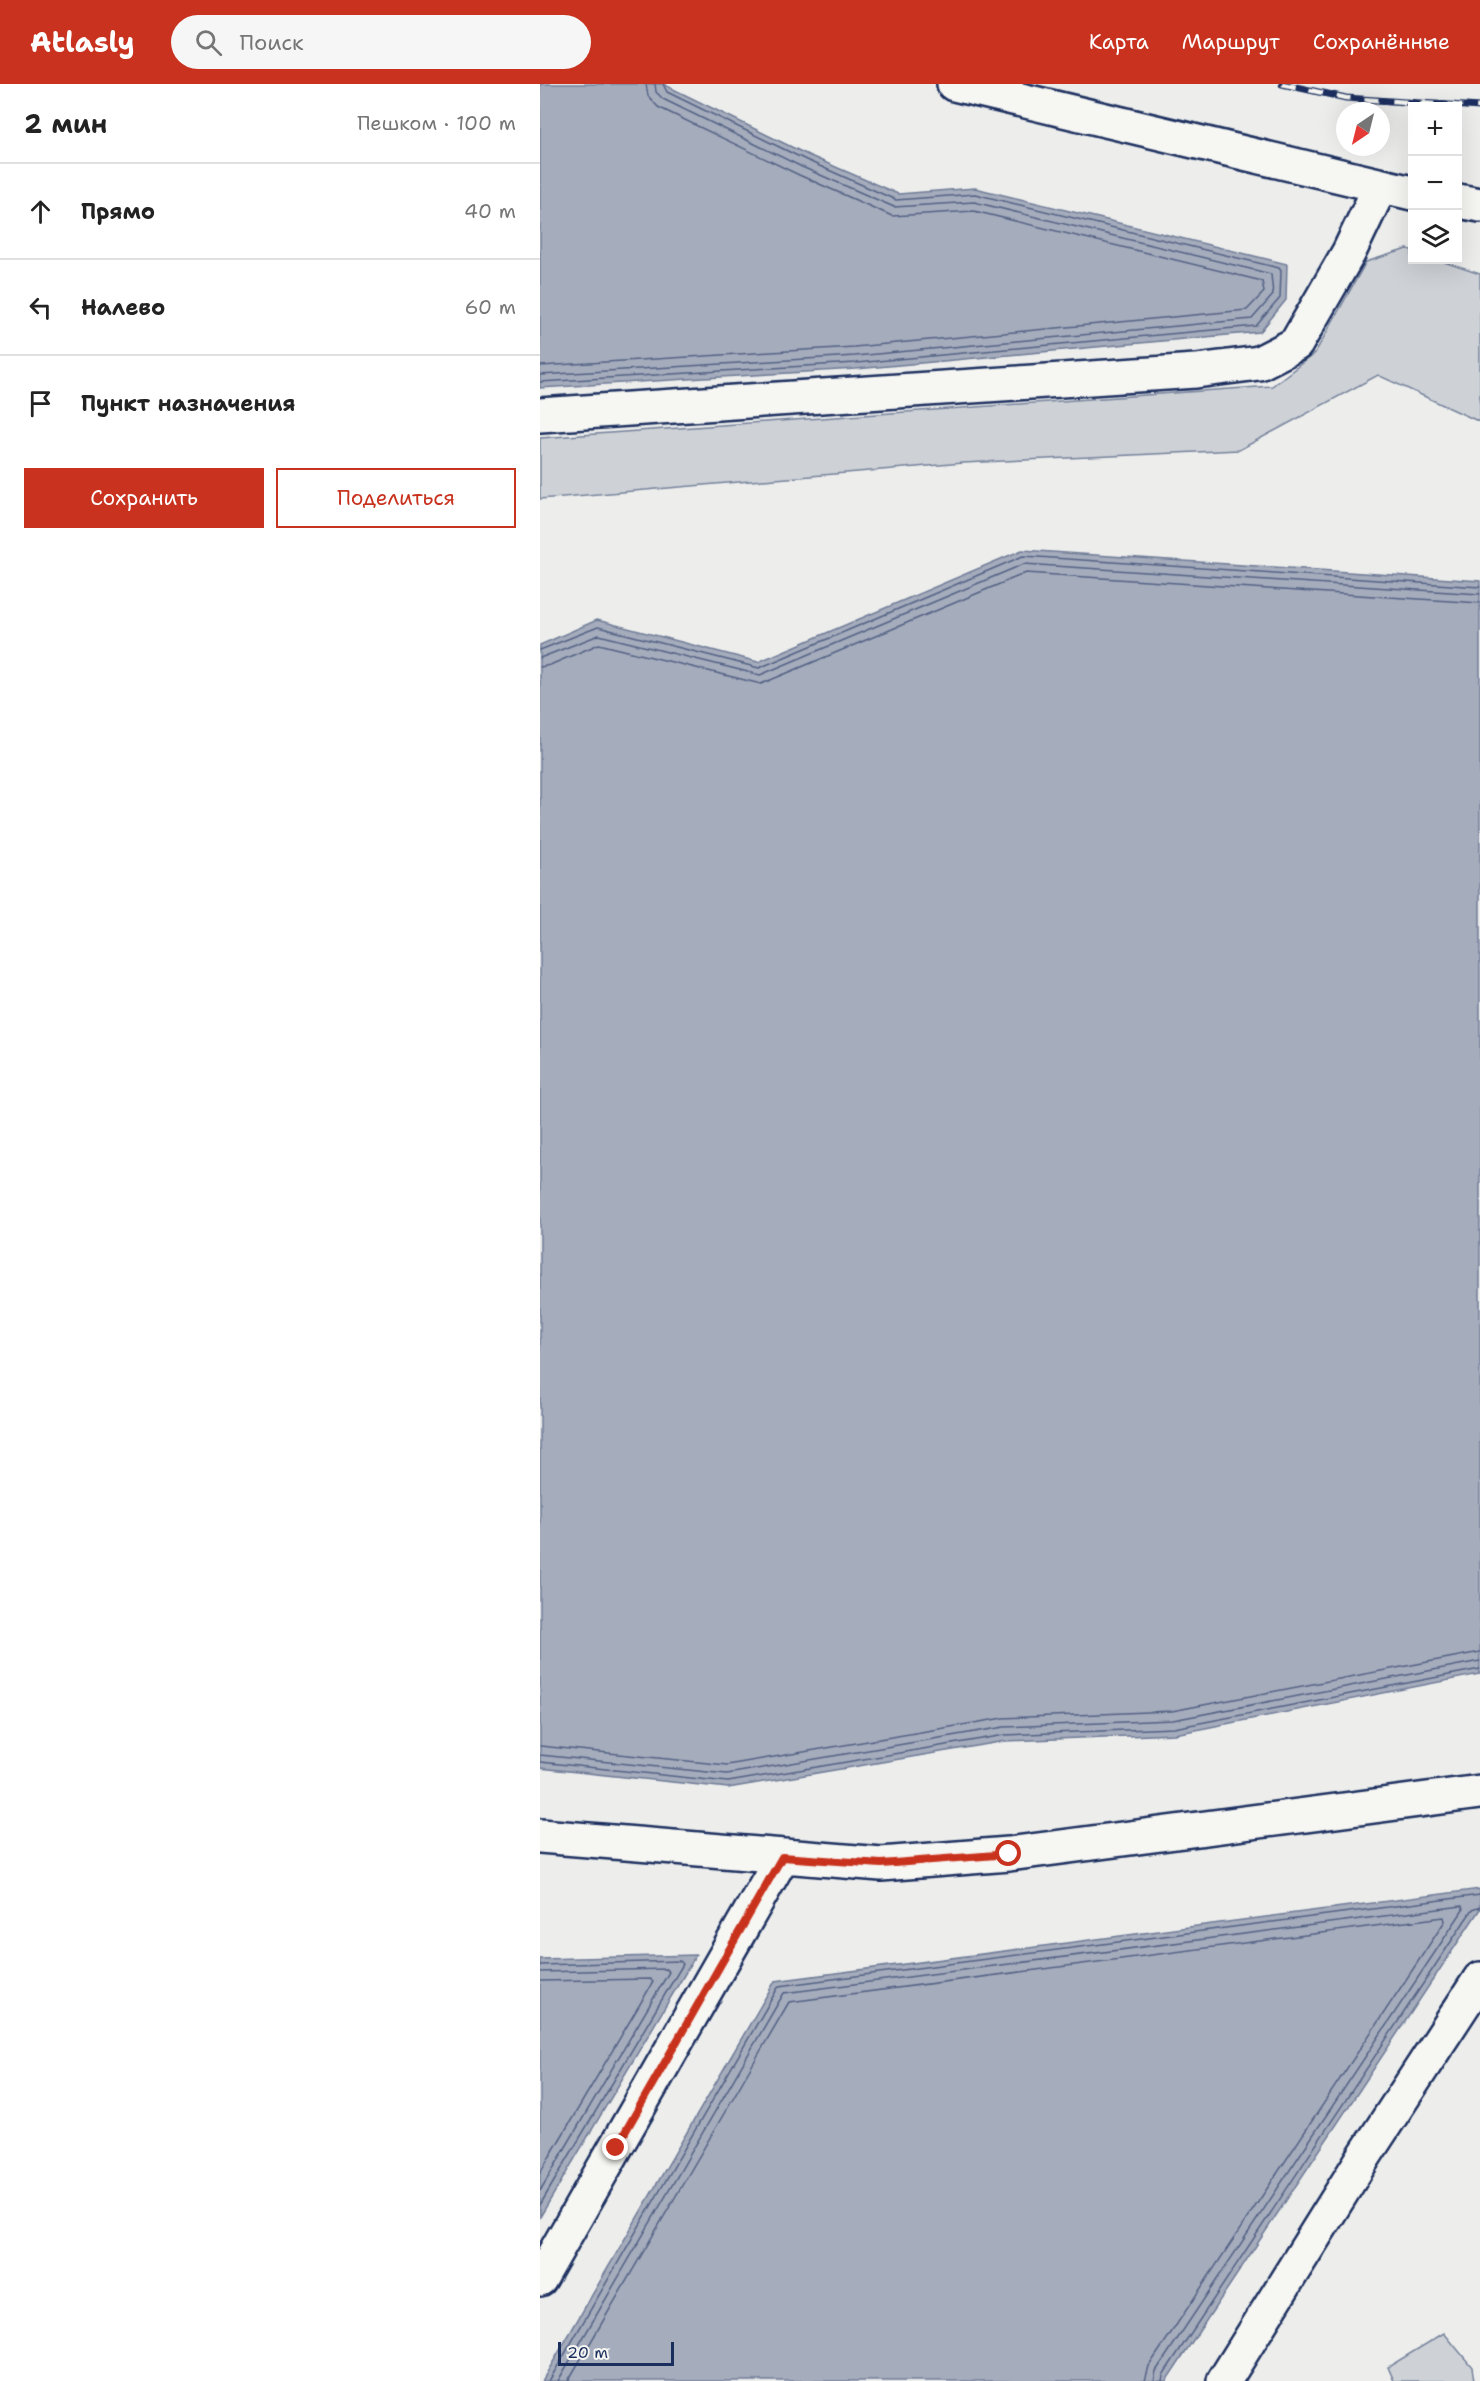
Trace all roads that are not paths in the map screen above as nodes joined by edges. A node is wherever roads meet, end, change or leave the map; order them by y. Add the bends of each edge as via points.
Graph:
1 (954, 84) edge
2 (1380, 187) junction
3 (1408, 192) edge
4 (1462, 202) edge
5 (1480, 205) edge
6 (540, 415) edge
7 (1480, 1792) edge
8 (540, 1836) edge
9 (782, 1857) junction
10 (1480, 1979) edge
11 (540, 2279) edge
12 (1224, 2381) edge

1 - 2 lane
2 - 3 lane
2 - 6 lane via 1349,252 1296,344 1259,363 1149,374
4 - 5 lane
7 - 9 lane via 1009,1854 881,1864
8 - 9 lane
9 - 11 lane
10 - 12 lane

